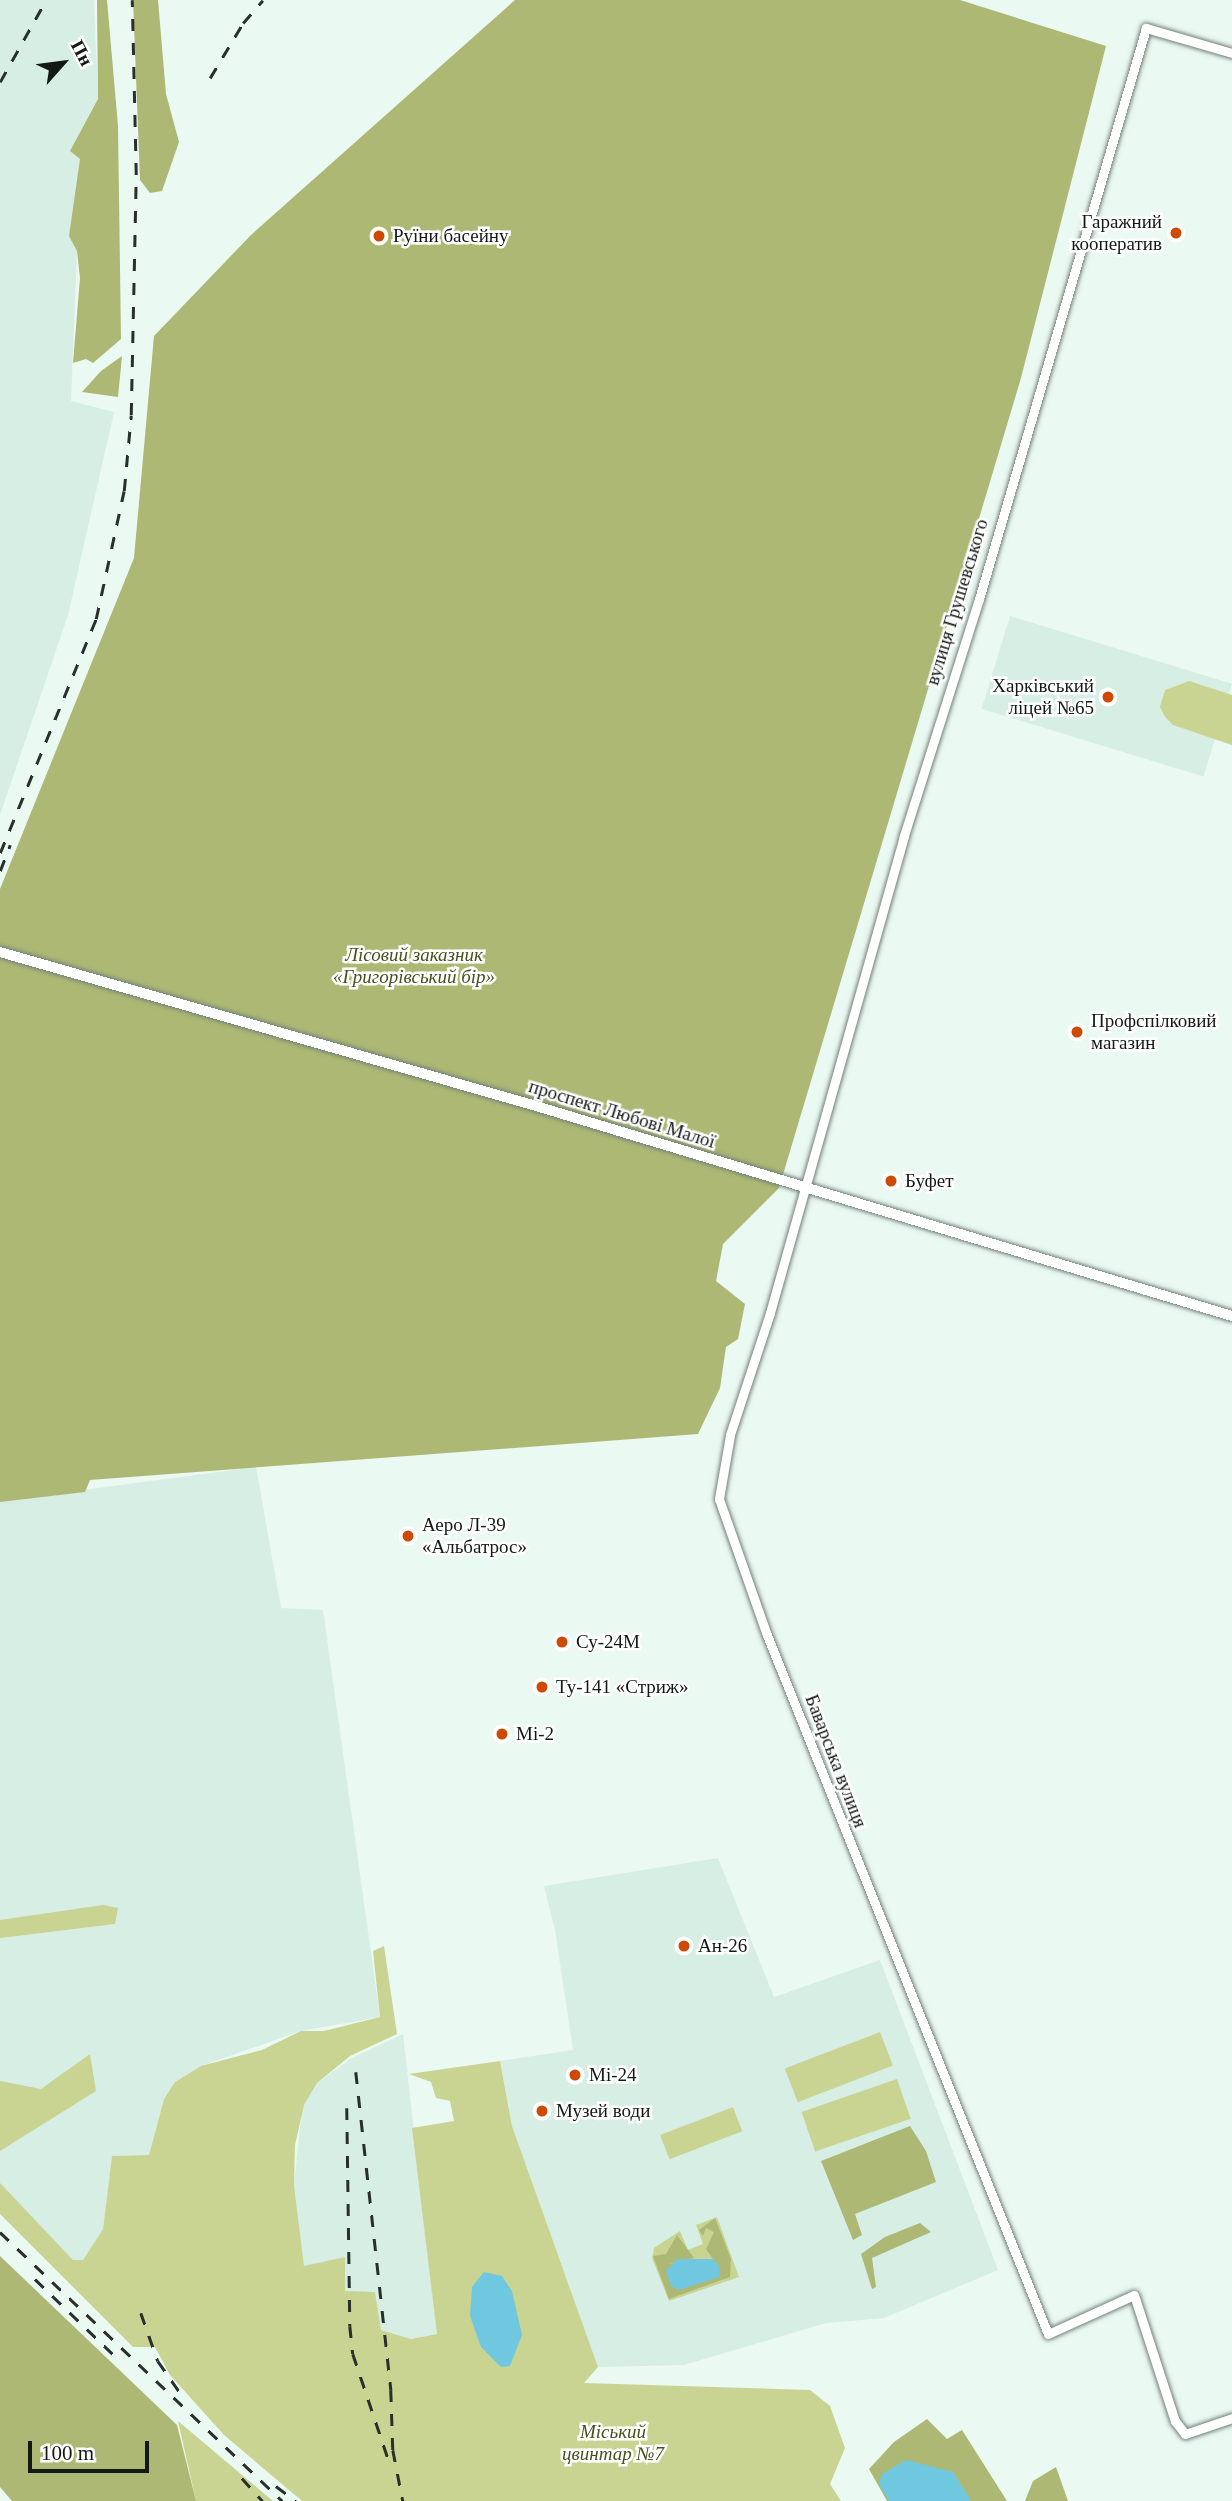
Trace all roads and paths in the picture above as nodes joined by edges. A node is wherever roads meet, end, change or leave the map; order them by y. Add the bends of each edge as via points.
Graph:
1 (1232, 53) edge
2 (0, 952) edge
3 (804, 1187) junction
4 (1232, 1316) edge
5 (1232, 2418) edge

1 - 3 street, вулиця Грушевського via 1146,28
2 - 3 main road, проспект Любові Малої
3 - 4 main road, проспект Любові Малої
3 - 5 street, Баварська вулиця via 720,1475 721,1514 1048,2334 1134,2294 1175,2421 1185,2434

